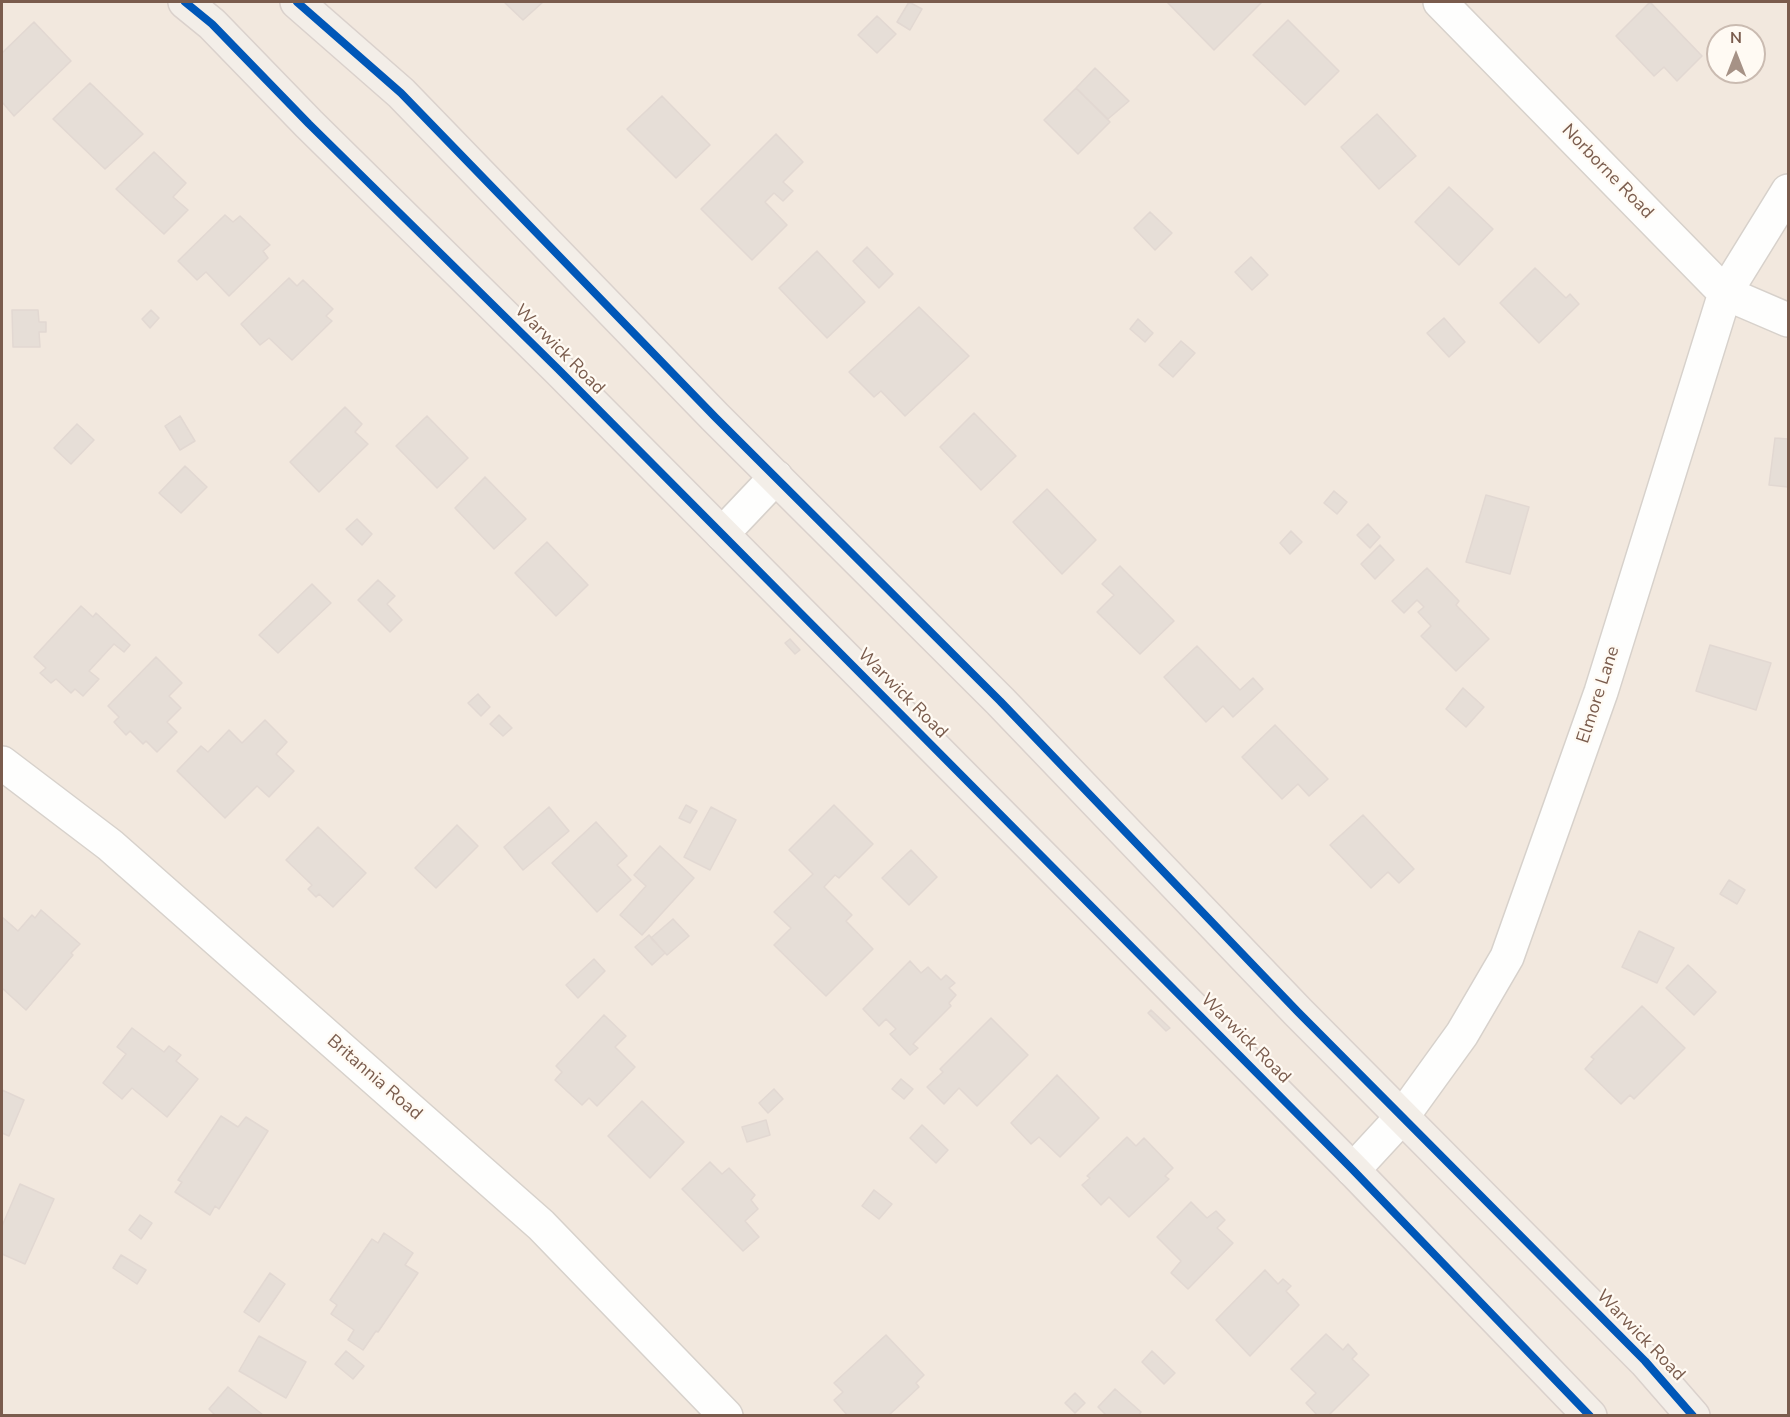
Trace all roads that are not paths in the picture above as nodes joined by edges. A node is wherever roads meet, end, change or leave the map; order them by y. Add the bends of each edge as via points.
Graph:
1 (185, 2) edge
2 (297, 2) edge
3 (1440, 2) edge
4 (1788, 191) edge
5 (1725, 293) junction
6 (1788, 320) edge
7 (776, 477) junction
8 (722, 534) junction
9 (2, 763) edge
10 (1402, 1117) junction
11 (1353, 1170) junction
12 (726, 1416) edge
13 (1590, 1416) edge
14 (1693, 1416) edge

1 - 8 main road, Warwick Road via 212,24
2 - 7 main road, Warwick Road via 400,93
3 - 5 street, Norborne Road
4 - 5 street, Elmore Lane
5 - 6 street, Norborne Road
5 - 10 street, Elmore Lane via 1601,692 1508,957 1462,1034
7 - 8 street
7 - 10 main road, Warwick Road via 1000,701
8 - 11 main road, Warwick Road
9 - 12 street, Britannia Road via 110,845 541,1225
10 - 11 street, Elmore Lane
10 - 14 main road, Warwick Road via 1645,1360
11 - 13 main road, Warwick Road

